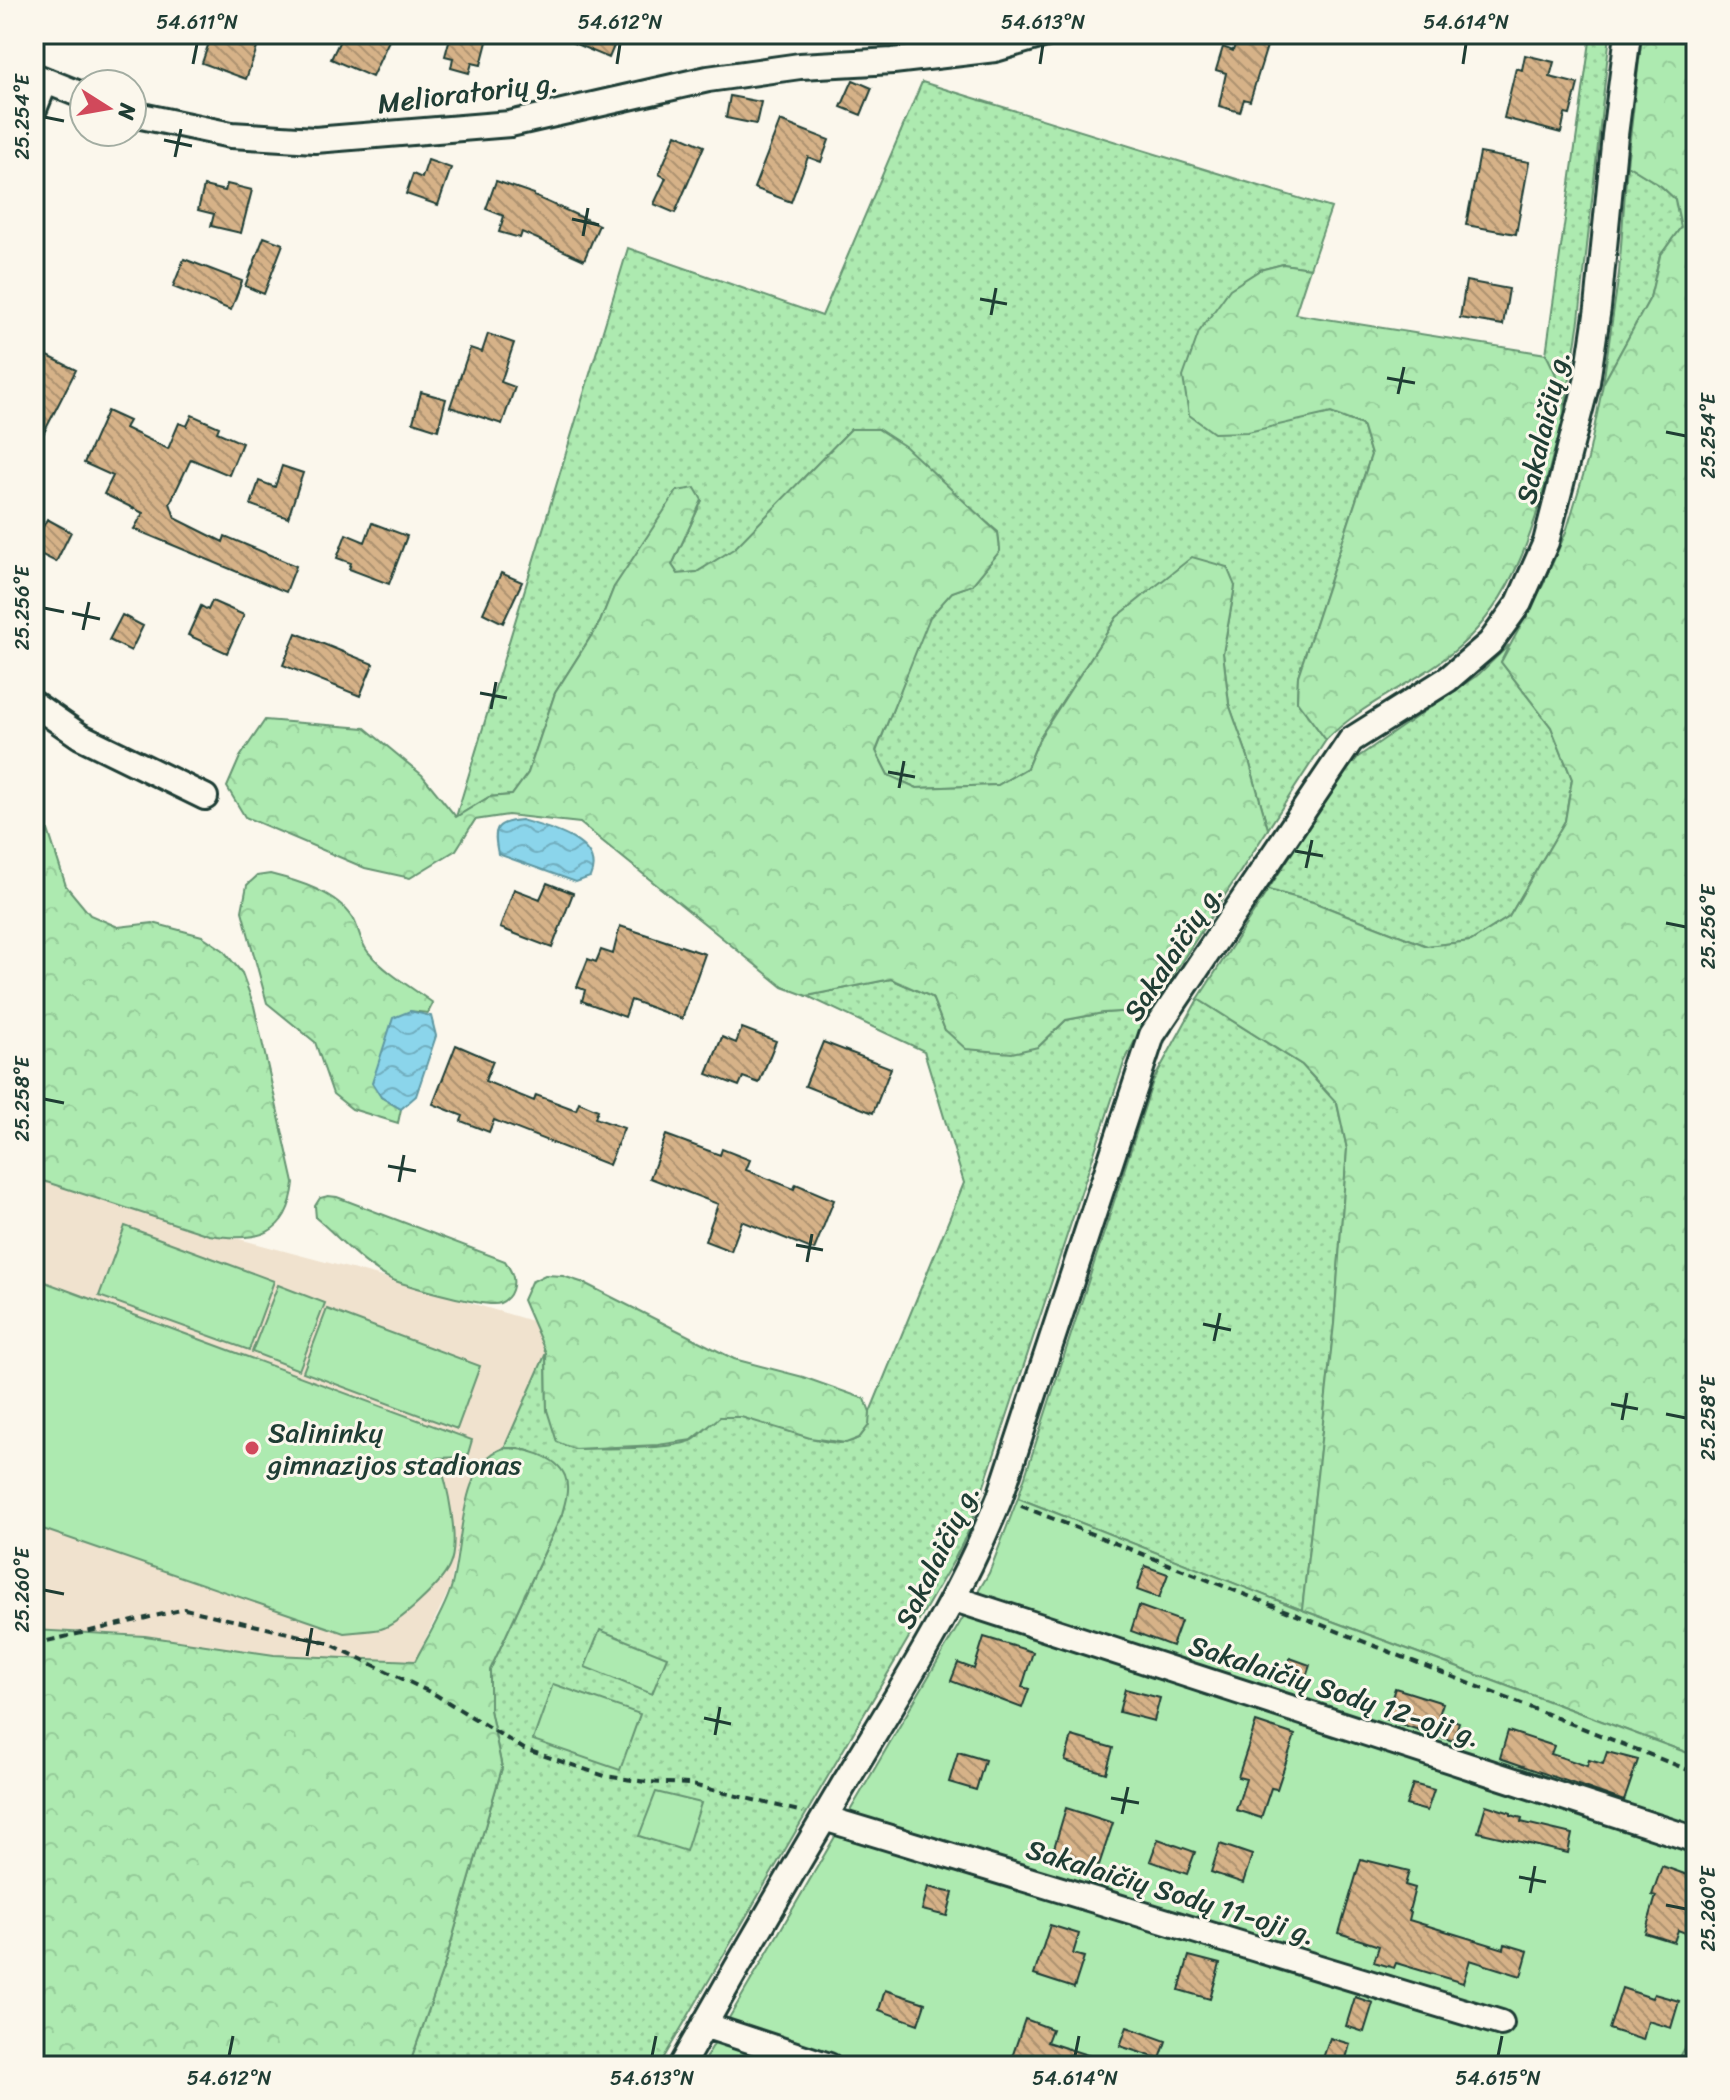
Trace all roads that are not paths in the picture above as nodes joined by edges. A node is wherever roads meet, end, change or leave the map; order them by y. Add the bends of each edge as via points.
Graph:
1 (1046, 34) edge
2 (1628, 34) edge
3 (40, 79) edge
4 (68, 90) edge
5 (34, 109) edge
6 (148, 117) edge
7 (34, 704) edge
8 (205, 797) dead end
9 (955, 1599) junction
10 (824, 1818) junction
11 (1696, 1840) edge
12 (1501, 2023) dead end
13 (704, 2025) junction
14 (681, 2066) edge
15 (829, 2066) edge

1 - 6 street, Melioratorių g. via 995,49 708,79 510,124 315,140 231,135
2 - 9 street, Sakalaičių g. via 1587,382 1546,542 1519,603 1490,643 1448,679 1351,740 1152,1035 1000,1497
3 - 4 street
3 - 5 street
7 - 8 street via 80,736
9 - 10 street, Sakalaičių g.
9 - 11 street, Sakalaičių Sodų 12-oji g.
10 - 12 street, Sakalaičių Sodų 11-oji g.
10 - 13 street, Sakalaičių g.
13 - 14 street, Sakalaičių g.
13 - 15 street

